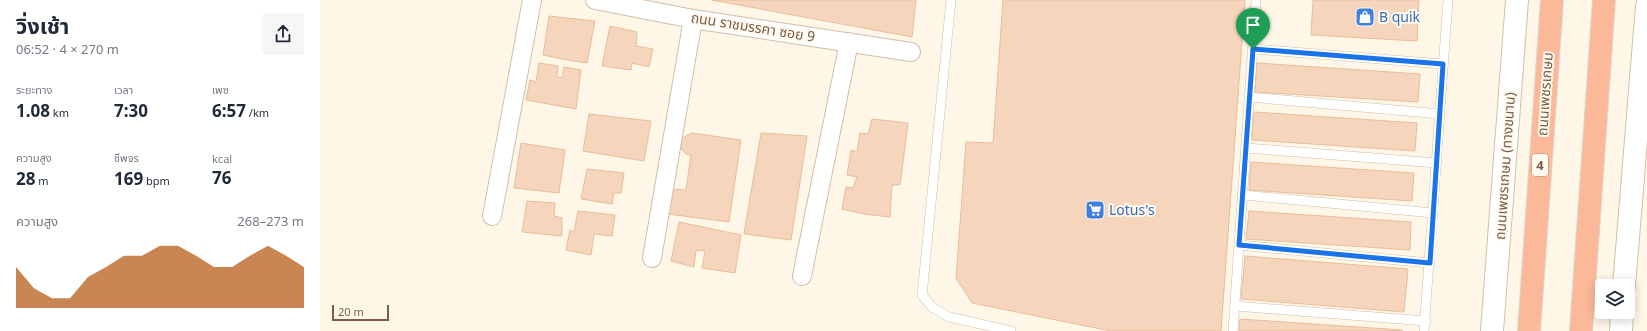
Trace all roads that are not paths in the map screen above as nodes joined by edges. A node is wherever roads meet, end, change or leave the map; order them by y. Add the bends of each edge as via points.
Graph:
1 (532, 0) edge
2 (595, 0) edge
3 (951, 0) edge
4 (1256, 0) edge
5 (1448, 0) edge
6 (1517, 0) edge
7 (1552, 0) edge
8 (1604, 0) edge
9 (1647, 6) edge
10 (693, 19) junction
11 (849, 42) junction
12 (1646, 44) edge
13 (1253, 49) junction
14 (911, 52) dead end
15 (1443, 64) junction
16 (1249, 97) junction
17 (1440, 114) junction
18 (1642, 120) edge
19 (1246, 148) junction
20 (1436, 163) junction
21 (1243, 195) junction
22 (1433, 213) junction
23 (492, 216) dead end
24 (1536, 227) junction
25 (1589, 228) junction
26 (1239, 245) junction
27 (652, 258) dead end
28 (1430, 263) junction
29 (802, 276) dead end
30 (1625, 279) edge
31 (1235, 306) junction
32 (1622, 319) edge
33 (1426, 320) junction
34 (1011, 331) edge
35 (1233, 331) edge
36 (1424, 331) edge
37 (1492, 331) edge
38 (1521, 331) edge
39 (1529, 331) edge
40 (1581, 331) edge
41 (1590, 331) edge
42 (1621, 331) edge

1 - 23 street
2 - 10 street, ถนน ราชมรรคา ซอย 9
3 - 34 lane via 922,295 932,307 949,317
4 - 13 lane
5 - 15 lane
6 - 37 main road, ถนนเพชรเกษม (ทางขนาน)
7 - 24 highway, ถนนเพชรเกษม / 4
8 - 25 highway
9 - 12 main road
10 - 11 street, ถนน ราชมรรคา ซอย 9
10 - 27 street
11 - 14 street, ถนน ราชมรรคา ซอย 9
11 - 29 street
12 - 18 main road
13 - 15 lane
13 - 16 lane
15 - 17 lane
16 - 17 lane
16 - 19 lane
17 - 20 lane
18 - 30 main road
19 - 20 lane
19 - 21 lane
20 - 22 lane
21 - 22 lane
21 - 26 lane
22 - 28 lane
24 - 38 highway
24 - 39 highway, ถนนเพชรเกษม / 4
25 - 40 highway
25 - 41 highway
26 - 28 lane
26 - 31 lane
28 - 33 lane
31 - 33 lane
31 - 35 lane
32 - 42 main road
33 - 36 lane

